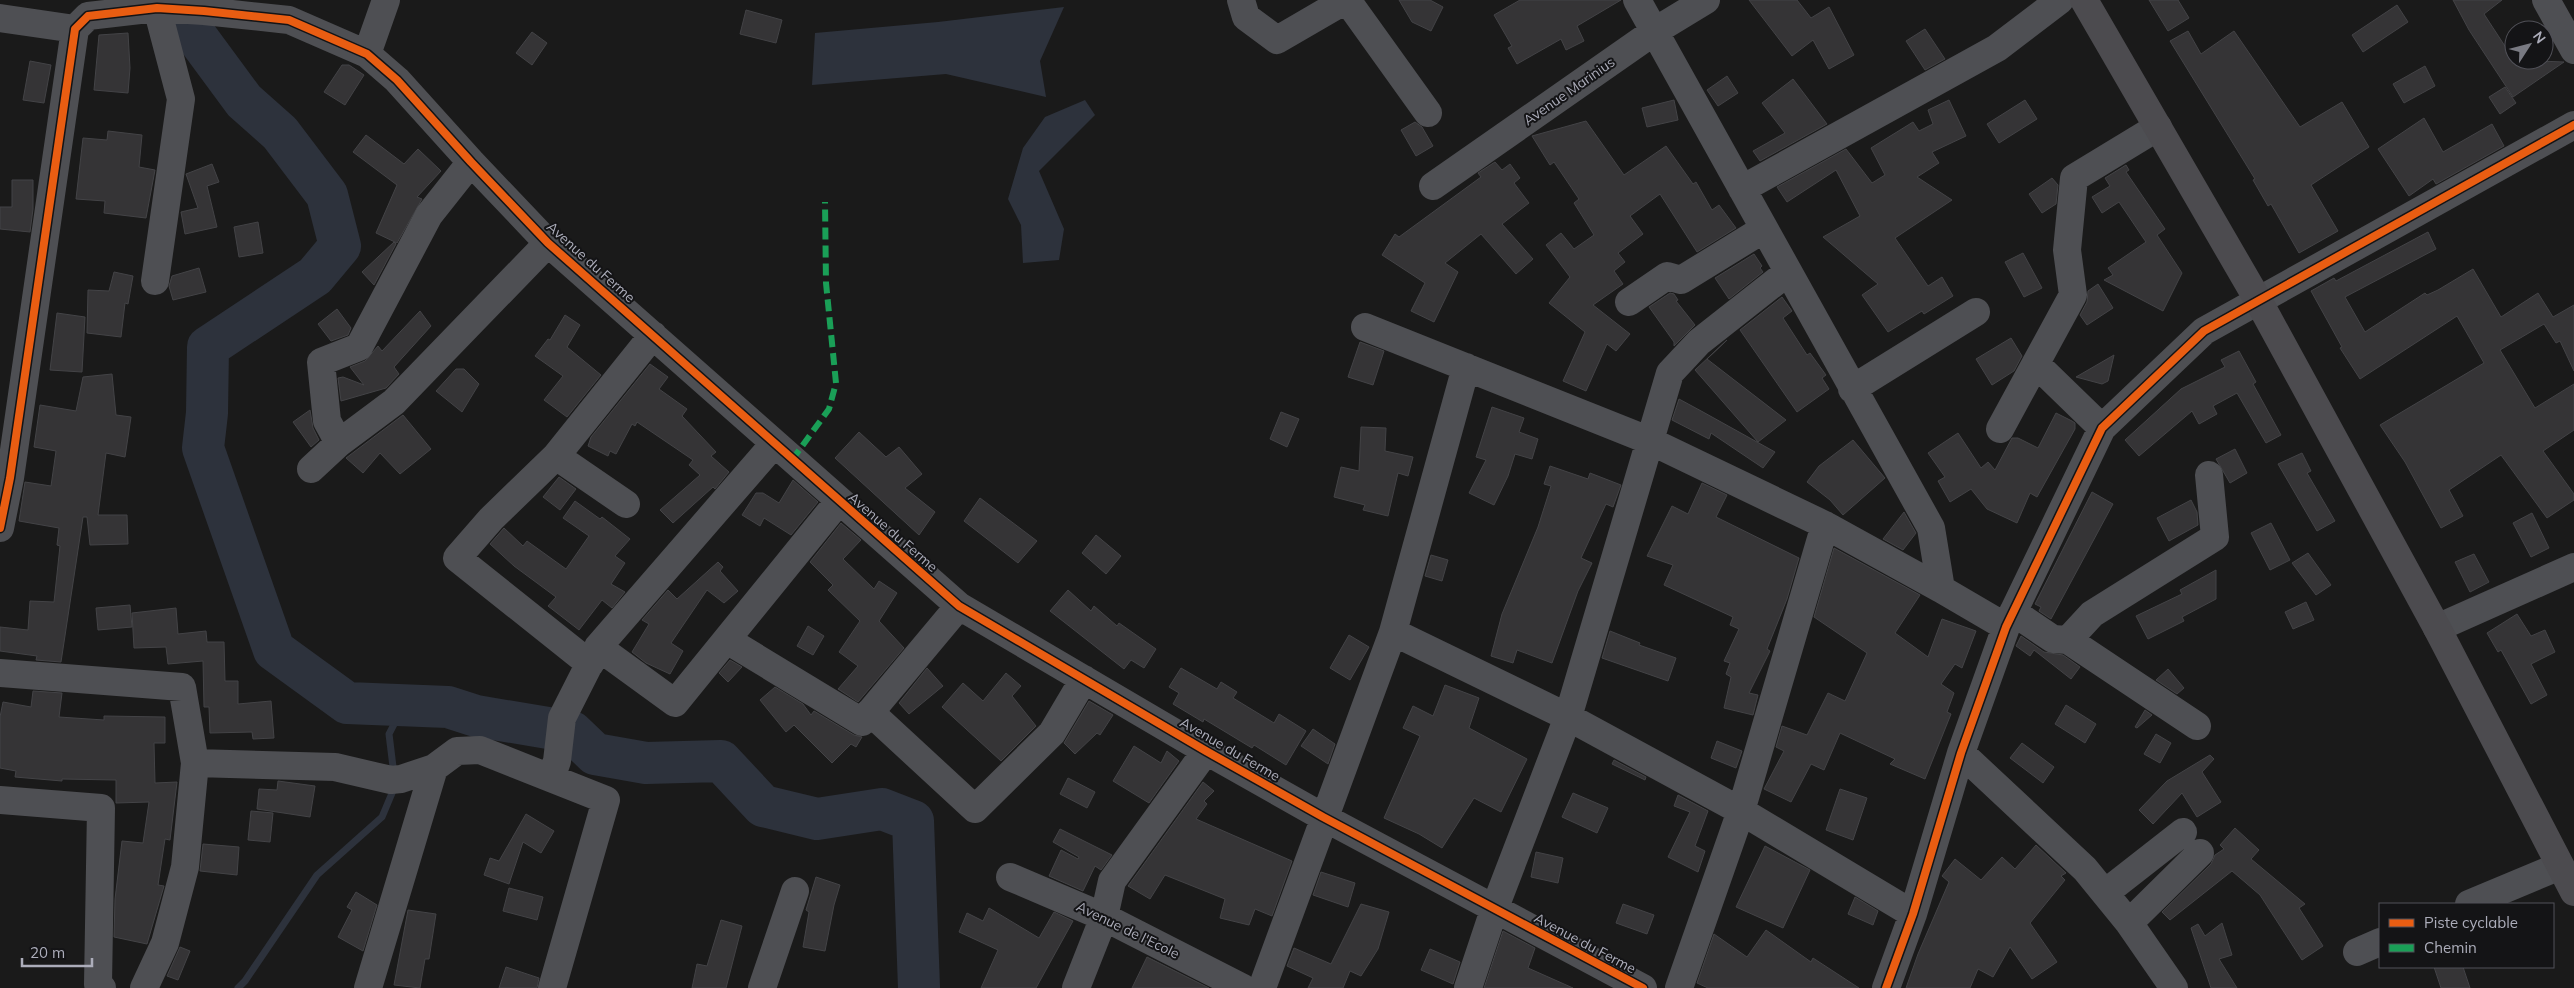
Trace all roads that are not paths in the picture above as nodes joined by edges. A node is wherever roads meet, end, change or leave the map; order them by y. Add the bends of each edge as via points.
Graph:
1 (386, 0) edge
2 (1241, 0) edge
3 (1347, 0) edge
4 (1636, 0) edge
5 (1706, 0) edge
6 (2060, 0) edge
7 (2084, 0) edge
8 (2546, 0) edge
9 (161, 8) junction
10 (0, 18) edge
11 (75, 29) junction
12 (1655, 32) junction
13 (2574, 50) edge
14 (367, 54) junction
15 (1428, 113) dead end
16 (2574, 125) edge
17 (2158, 127) junction
18 (471, 162) junction
19 (1434, 186) dead end
20 (1742, 189) junction
21 (1764, 229) junction
22 (548, 243) junction
23 (1788, 272) junction
24 (155, 281) dead end
25 (2258, 300) junction
26 (1629, 302) dead end
27 (1976, 312) dead end
28 (1365, 327) dead end
29 (653, 335) junction
30 (2036, 364) junction
31 (1466, 367) junction
32 (1852, 389) junction
33 (2102, 428) junction
34 (2000, 430) dead end
35 (1648, 440) junction
36 (340, 443) junction
37 (774, 444) junction
38 (556, 456) junction
39 (311, 469) dead end
40 (5, 475) edge
41 (2209, 475) dead end
42 (839, 501) junction
43 (626, 504) dead end
44 (1825, 525) junction
45 (0, 528) edge
46 (2574, 567) edge
47 (1941, 590) junction
48 (959, 606) junction
49 (2009, 619) junction
50 (2437, 628) junction
51 (1393, 632) junction
52 (727, 640) junction
53 (2068, 640) junction
54 (594, 656) junction
55 (0, 673) edge
56 (1084, 679) junction
57 (870, 712) junction
58 (1568, 717) junction
59 (2197, 726) dead end
60 (1206, 751) junction
61 (1962, 753) junction
62 (194, 763) junction
63 (434, 768) junction
64 (554, 770) junction
65 (0, 800) edge
66 (1741, 811) junction
67 (1323, 817) junction
68 (2183, 832) dead end
69 (2200, 853) dead end
70 (2560, 866) junction
71 (1010, 876) dead end
72 (795, 891) dead end
73 (2574, 892) edge
74 (2105, 893) junction
75 (2471, 903) edge
76 (1494, 910) junction
77 (1913, 914) junction
78 (1104, 917) junction
79 (2129, 923) junction
80 (102, 988) edge
81 (144, 988) edge
82 (368, 988) edge
83 (552, 988) edge
84 (762, 988) edge
85 (1076, 988) edge
86 (1244, 988) edge
87 (1262, 988) edge
88 (1468, 988) edge
89 (1643, 988) edge
90 (1679, 988) edge
91 (1886, 988) edge
92 (2174, 988) edge

1 - 14 street
2 - 3 street via 1246,17 1277,40
3 - 15 street
4 - 12 street
5 - 12 street, Avenue Marinius
6 - 20 street via 1997,48
7 - 17 main road
8 - 13 street
9 - 11 street, Avenue du Ferme via 88,16
9 - 14 street, Avenue du Ferme via 288,20
9 - 24 street via 181,98
10 - 11 street
11 - 40 street
12 - 19 street, Avenue Marinius
12 - 20 street
14 - 18 street, Avenue du Ferme via 397,80
16 - 25 street
17 - 25 main road
17 - 30 street via 2074,178 2067,250 2073,295
18 - 22 street, Avenue du Ferme
18 - 36 street via 429,215 359,347 321,362 327,421
20 - 21 street
21 - 23 street
21 - 26 street via 1681,280 1667,276
22 - 29 street, Avenue du Ferme
22 - 36 street via 394,402
23 - 32 street
23 - 35 street via 1699,342 1670,373
25 - 33 street via 2204,330
25 - 50 main road
27 - 32 street
28 - 31 street
29 - 37 street, Avenue du Ferme
29 - 38 street
30 - 33 street
30 - 34 street
31 - 35 street
31 - 51 street
32 - 47 street via 1931,528
33 - 49 street
35 - 44 street
35 - 58 street
36 - 39 street
37 - 42 street, Avenue du Ferme
37 - 54 street
38 - 43 street
38 - 54 street via 456,558
40 - 45 street
41 - 53 street via 2215,537 2092,614
42 - 48 street, Avenue du Ferme
42 - 52 street
44 - 47 street
44 - 66 street
46 - 50 street
47 - 49 street
48 - 56 street, Avenue du Ferme
48 - 57 street
49 - 53 street via 2054,639
49 - 61 street
50 - 70 main road
51 - 58 street
51 - 67 street
52 - 54 street via 675,703
52 - 57 street via 862,722
53 - 59 street
54 - 64 street via 562,718
55 - 62 street via 182,687
56 - 57 street via 1052,733 975,809
56 - 60 street, Avenue du Ferme
58 - 66 street
58 - 76 street
60 - 67 street, Avenue du Ferme
60 - 78 street via 1112,881
61 - 74 street via 2085,869
61 - 77 street
62 - 63 street via 335,768 396,779
62 - 81 street via 184,867 165,943
63 - 64 street via 457,751 480,750
63 - 82 street
64 - 83 street via 606,800
65 - 80 street via 101,808 98,984
66 - 77 street
66 - 90 street
67 - 76 street, Avenue du Ferme
67 - 87 street
68 - 74 street
69 - 79 street
70 - 73 main road
70 - 75 street
71 - 78 street, Avenue de l'Ecole
72 - 84 street
74 - 79 street
76 - 88 street
76 - 89 street, Avenue du Ferme
77 - 91 street
78 - 85 street
78 - 86 street, Avenue de l'Ecole
79 - 92 street

